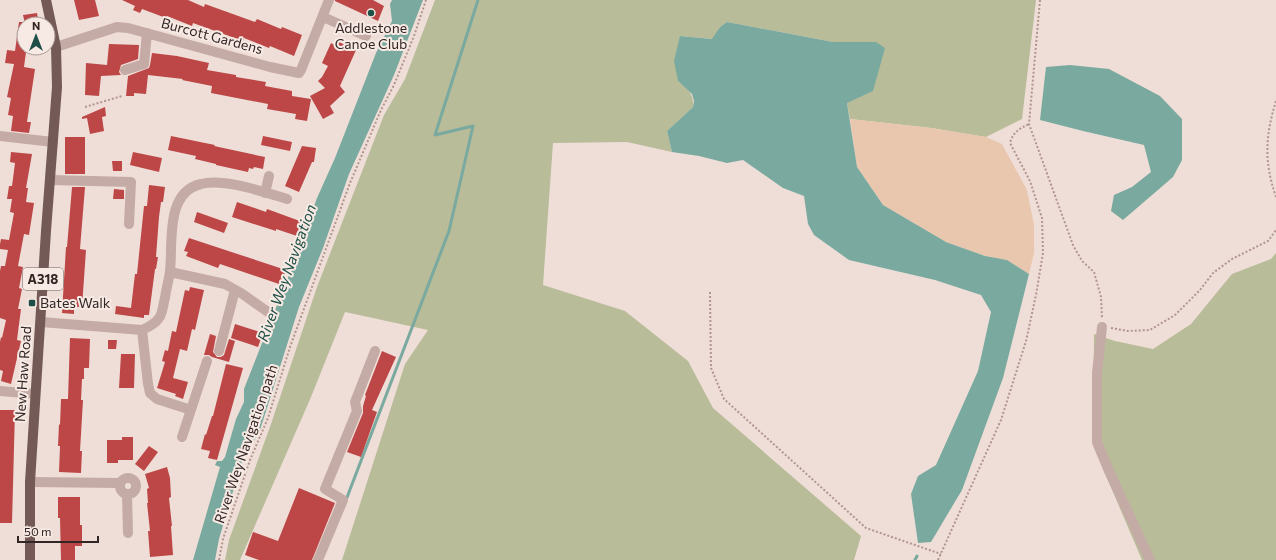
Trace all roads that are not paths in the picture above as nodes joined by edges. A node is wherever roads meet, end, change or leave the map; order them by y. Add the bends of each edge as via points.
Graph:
1 (46, 0) edge
2 (329, 0) edge
3 (324, 15) junction
4 (49, 16) edge
5 (147, 33) junction
6 (366, 36) dead end
7 (56, 47) joint
8 (125, 70) dead end
9 (0, 136) edge
10 (53, 142) junction
11 (269, 176) dead end
12 (50, 180) junction
13 (265, 193) junction
14 (287, 199) dead end
15 (129, 224) dead end
16 (170, 272) junction
17 (235, 290) junction
18 (268, 312) dead end
19 (40, 322) junction
20 (1102, 327) road end
21 (142, 330) junction
22 (375, 350) dead end
23 (219, 351) dead end
24 (207, 361) dead end
25 (0, 391) edge
26 (35, 394) junction
27 (191, 410) junction
28 (182, 437) dead end
29 (30, 482) junction
30 (120, 483) junction
31 (127, 494) junction
32 (128, 533) dead end
33 (30, 560) edge
34 (318, 560) edge
35 (1150, 560) edge

1 - 4 main road, New Haw Road / A318
2 - 3 street
3 - 5 street, Burcott Gardens via 299,73
3 - 6 street
5 - 7 street, Burcott Gardens via 117,27
5 - 8 street via 144,64
7 - 10 main road, New Haw Road / A318 via 57,87
9 - 10 street
10 - 12 main road, New Haw Road / A318
11 - 13 street
12 - 15 street via 131,182
12 - 19 main road, New Haw Road / A318
13 - 14 street
13 - 16 street via 219,183 193,186 180,198 174,212
16 - 17 street via 225,284
16 - 21 street via 160,317
17 - 18 street
17 - 23 street
19 - 21 street
19 - 26 main road, New Haw Road / A318
20 - 35 street via 1097,373 1097,442
21 - 27 street via 150,393 157,399
22 - 34 street via 355,402 357,411 325,489 343,500
24 - 27 street
25 - 26 street
26 - 29 main road, New Haw Road / A318
27 - 28 street
29 - 30 street
29 - 33 main road, New Haw Road / A318
30 - 31 street via 120,490
30 - 31 street via 123,478 129,477 135,482 135,490
31 - 32 street

